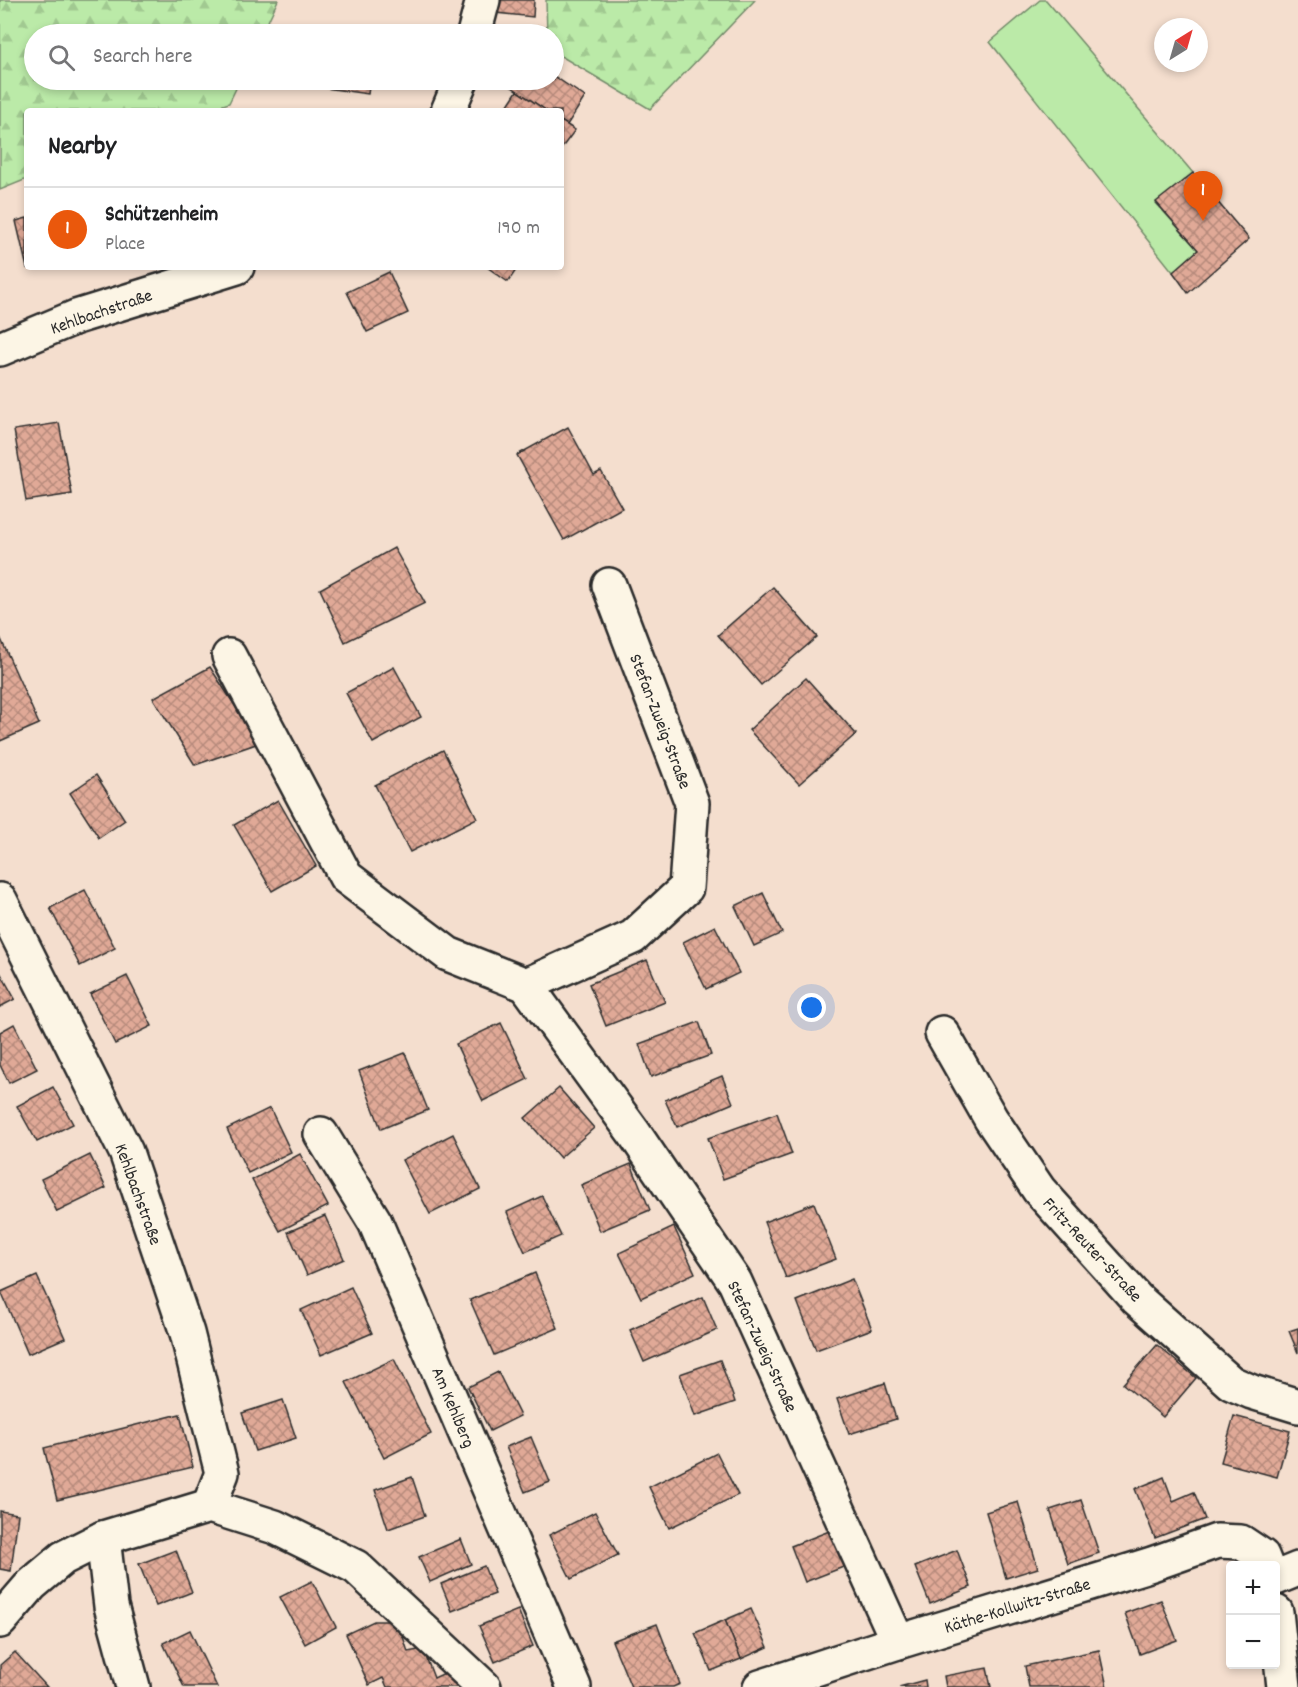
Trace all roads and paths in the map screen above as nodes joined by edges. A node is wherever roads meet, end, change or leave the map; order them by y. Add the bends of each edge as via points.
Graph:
1 (483, 0) edge
2 (477, 24) edge
3 (457, 90) edge
4 (449, 108) edge
5 (227, 270) edge
6 (0, 350) edge
7 (609, 585) dead end
8 (229, 656) dead end
9 (0, 900) edge
10 (526, 985) junction
11 (942, 1033) dead end
12 (321, 1134) dead end
13 (1298, 1406) edge
14 (209, 1506) junction
15 (103, 1539) junction
16 (1264, 1561) edge
17 (1298, 1569) edge
18 (1280, 1576) edge
19 (1275, 1615) edge
20 (0, 1622) edge
21 (898, 1641) junction
22 (133, 1687) edge
23 (484, 1687) edge
24 (574, 1687) edge
25 (759, 1687) edge
26 (1284, 1687) edge

1 - 2 street
3 - 4 street
5 - 6 street, Kehlbachstraße via 76,317
7 - 10 street, Stefan-Zweig-Straße via 692,803 686,888 633,937
8 - 10 street via 346,877 448,954
9 - 14 street, Kehlbachstraße via 126,1152 187,1333 222,1473
10 - 21 street, Stefan-Zweig-Straße via 634,1133 735,1282
11 - 13 street, Fritz-Reuter-Straße via 1039,1190 1137,1299 1231,1383
12 - 24 street, Am Kehlberg via 375,1221
14 - 15 street
14 - 23 street via 275,1527 356,1568
15 - 20 street via 63,1557 31,1584
15 - 22 street via 111,1606
16 - 21 street, Käthe-Kollwitz-Straße via 1241,1542 1217,1541
17 - 18 street
19 - 26 street
21 - 25 street, Käthe-Kollwitz-Straße

